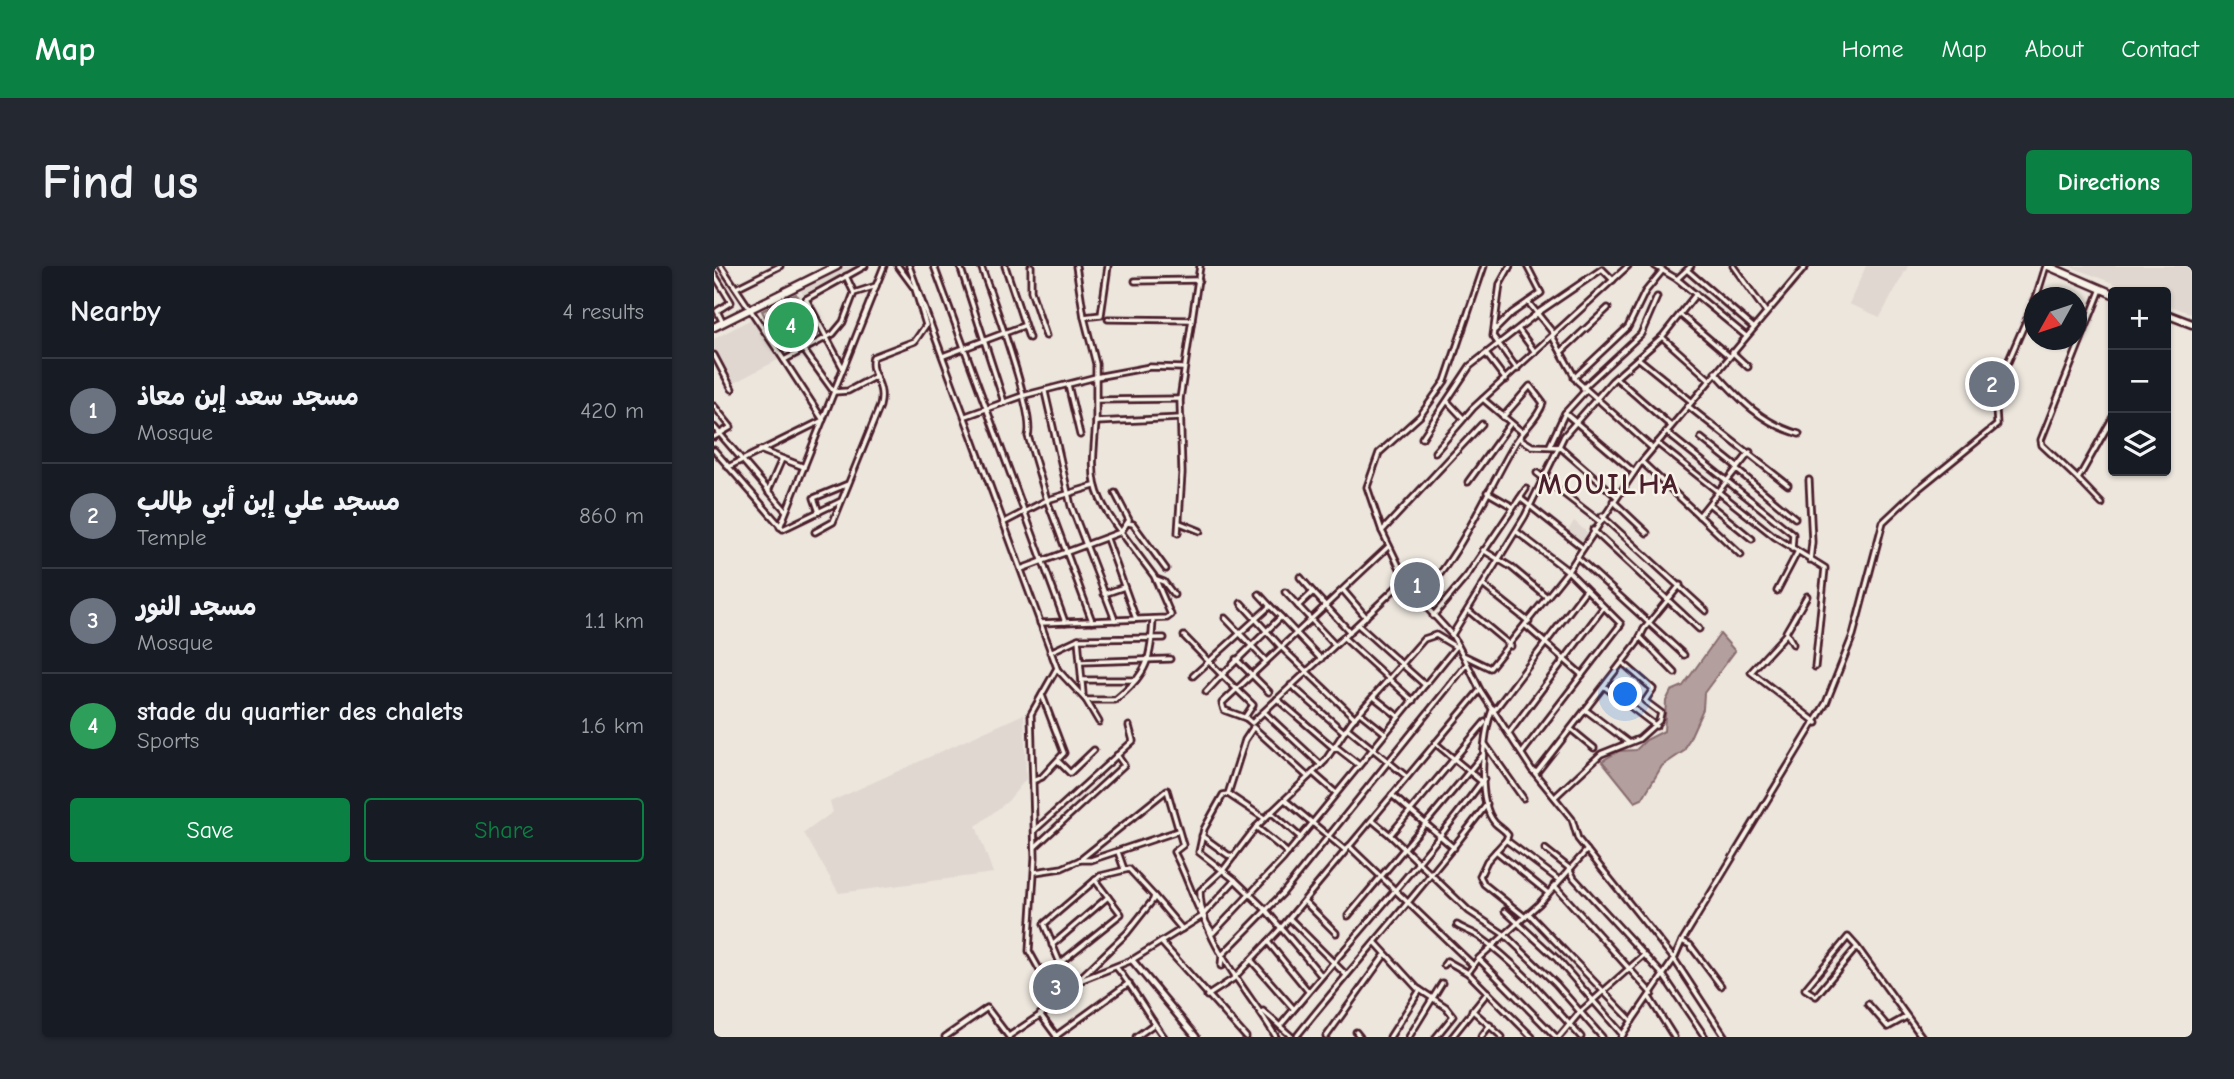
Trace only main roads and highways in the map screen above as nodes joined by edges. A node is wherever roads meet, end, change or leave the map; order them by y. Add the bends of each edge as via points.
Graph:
1 (837, 266) edge
2 (2047, 266) edge
3 (2108, 292) edge
4 (2171, 316) edge
5 (2192, 324) edge
6 (714, 327) edge

1 - 6 main road
2 - 3 main road
4 - 5 main road

